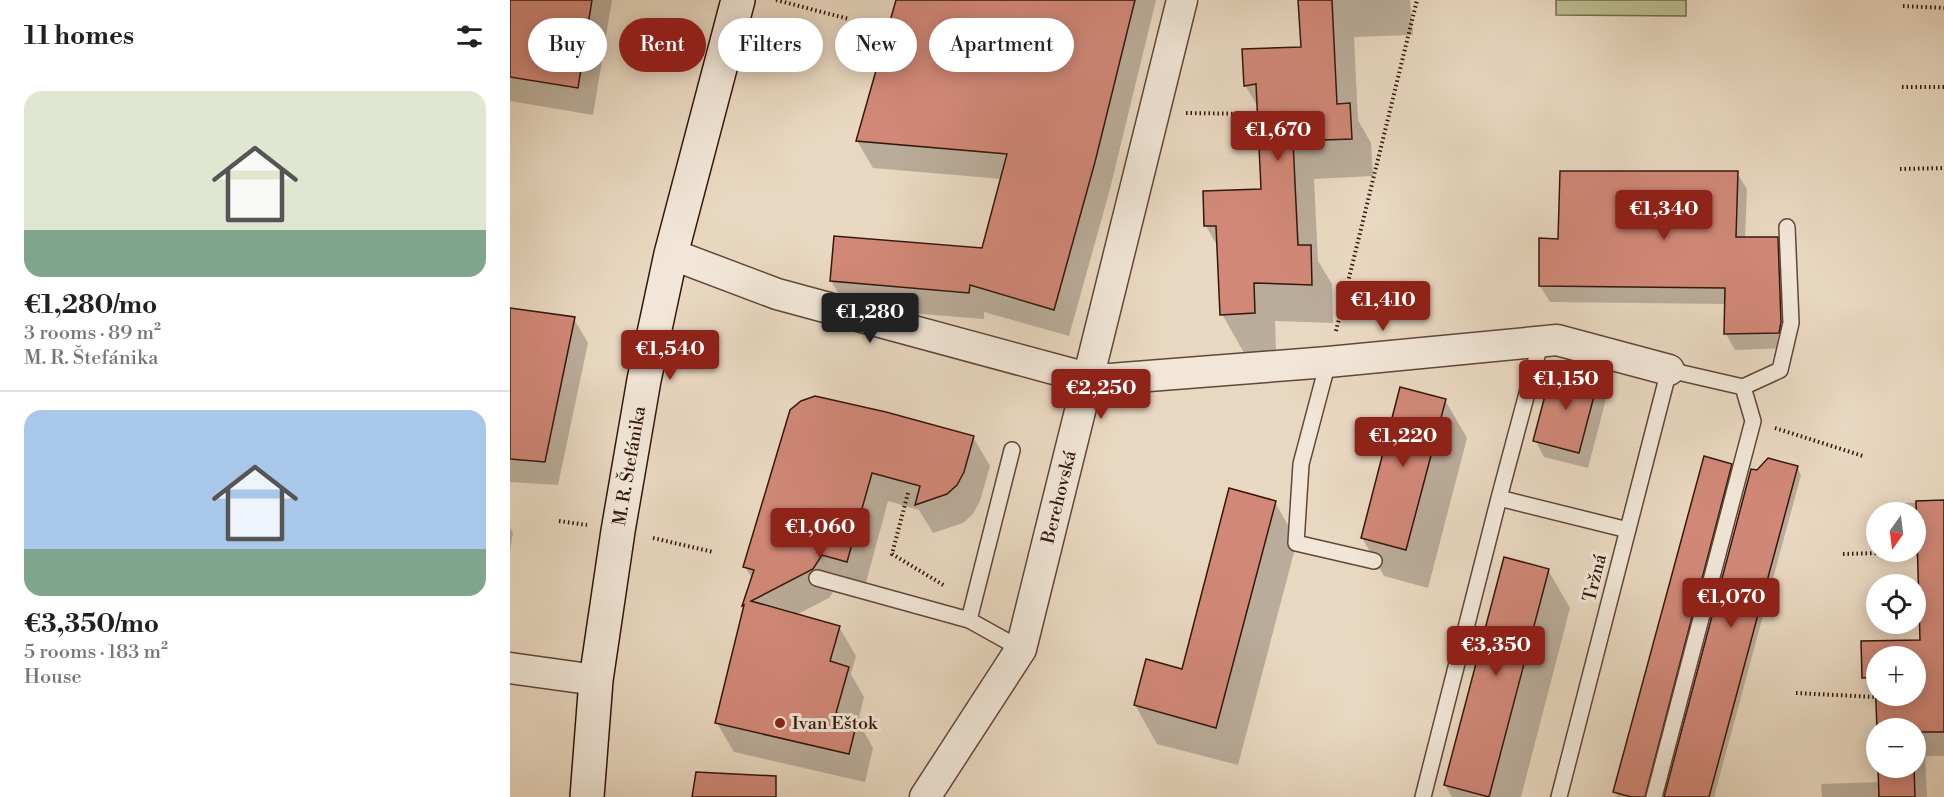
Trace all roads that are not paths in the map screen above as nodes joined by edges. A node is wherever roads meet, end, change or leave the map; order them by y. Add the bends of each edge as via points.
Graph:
1 (738, 0) edge
2 (1182, 0) edge
3 (1787, 227) dead end
4 (670, 254) junction
5 (1540, 341) junction
6 (1328, 362) junction
7 (1669, 370) junction
8 (1087, 378) junction
9 (1743, 387) junction
10 (1012, 450) dead end
11 (1499, 498) junction
12 (1628, 530) junction
13 (1374, 561) dead end
14 (817, 578) dead end
15 (969, 620) junction
16 (1021, 649) junction
17 (510, 668) edge
18 (597, 680) junction
19 (587, 797) edge
20 (925, 797) edge
21 (1423, 797) edge
22 (1559, 797) edge
23 (1654, 797) edge

1 - 4 street, M. R. Štefánika
2 - 8 street, Berehovská
3 - 9 lane via 1791,322 1780,370
4 - 8 street via 777,294
4 - 18 street, M. R. Štefánika via 644,380
5 - 6 street
5 - 7 street via 1557,340
5 - 11 lane
6 - 8 street
6 - 13 lane via 1301,464 1296,543
7 - 9 lane
7 - 12 lane, Tržná
8 - 16 street, Berehovská
9 - 23 lane via 1753,420
10 - 15 lane
11 - 12 lane
11 - 21 lane
12 - 22 lane, Tržná
14 - 15 lane
15 - 16 lane
16 - 20 street, Berehovská
17 - 18 street
18 - 19 street, M. R. Štefánika

